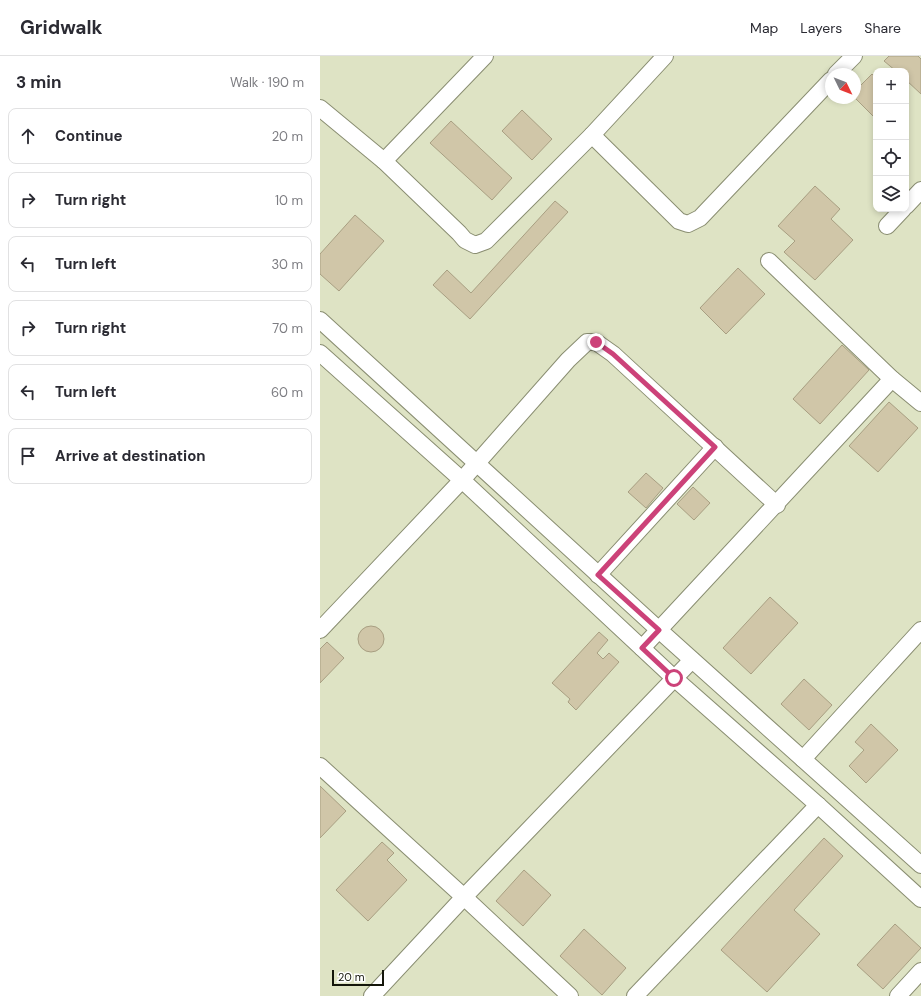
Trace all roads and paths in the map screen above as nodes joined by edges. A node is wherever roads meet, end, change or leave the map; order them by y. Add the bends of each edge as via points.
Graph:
1 (485, 56) edge
2 (665, 56) edge
3 (854, 56) edge
4 (842, 68) edge
5 (825, 86) edge
6 (320, 108) edge
7 (592, 135) junction
8 (384, 161) junction
9 (921, 190) edge
10 (909, 203) edge
11 (900, 212) edge
12 (887, 226) dead end
13 (769, 262) dead end
14 (320, 320) edge
15 (320, 353) edge
16 (892, 380) junction
17 (921, 403) edge
18 (715, 447) junction
19 (476, 463) junction
20 (462, 480) junction
21 (777, 505) junction
22 (598, 575) junction
23 (320, 630) edge
24 (659, 630) junction
25 (920, 633) edge
26 (642, 648) junction
27 (692, 660) junction
28 (674, 678) junction
29 (803, 759) junction
30 (320, 766) edge
31 (818, 805) junction
32 (921, 865) edge
33 (464, 897) junction
34 (921, 899) edge
35 (921, 971) edge
36 (372, 996) edge
37 (570, 996) edge
38 (635, 996) edge
39 (898, 996) edge

1 - 8 street
2 - 7 street
3 - 4 street
5 - 7 street via 700,218 688,224 679,221
6 - 8 street
7 - 8 street via 486,241 475,245 465,240
9 - 10 street
11 - 12 street
13 - 16 street
14 - 19 street
15 - 20 street
16 - 17 street
16 - 21 street
18 - 19 street via 613,354 596,342 587,342
18 - 21 street
18 - 22 street
19 - 20 street
19 - 22 street
20 - 23 street
20 - 26 street
21 - 24 street
22 - 24 street
24 - 26 street
24 - 27 street
25 - 29 street
26 - 28 street
27 - 28 street
27 - 29 street
28 - 31 street
28 - 33 street
29 - 32 street
30 - 33 street
31 - 34 street
31 - 38 street
33 - 36 street
33 - 37 street
35 - 39 street

